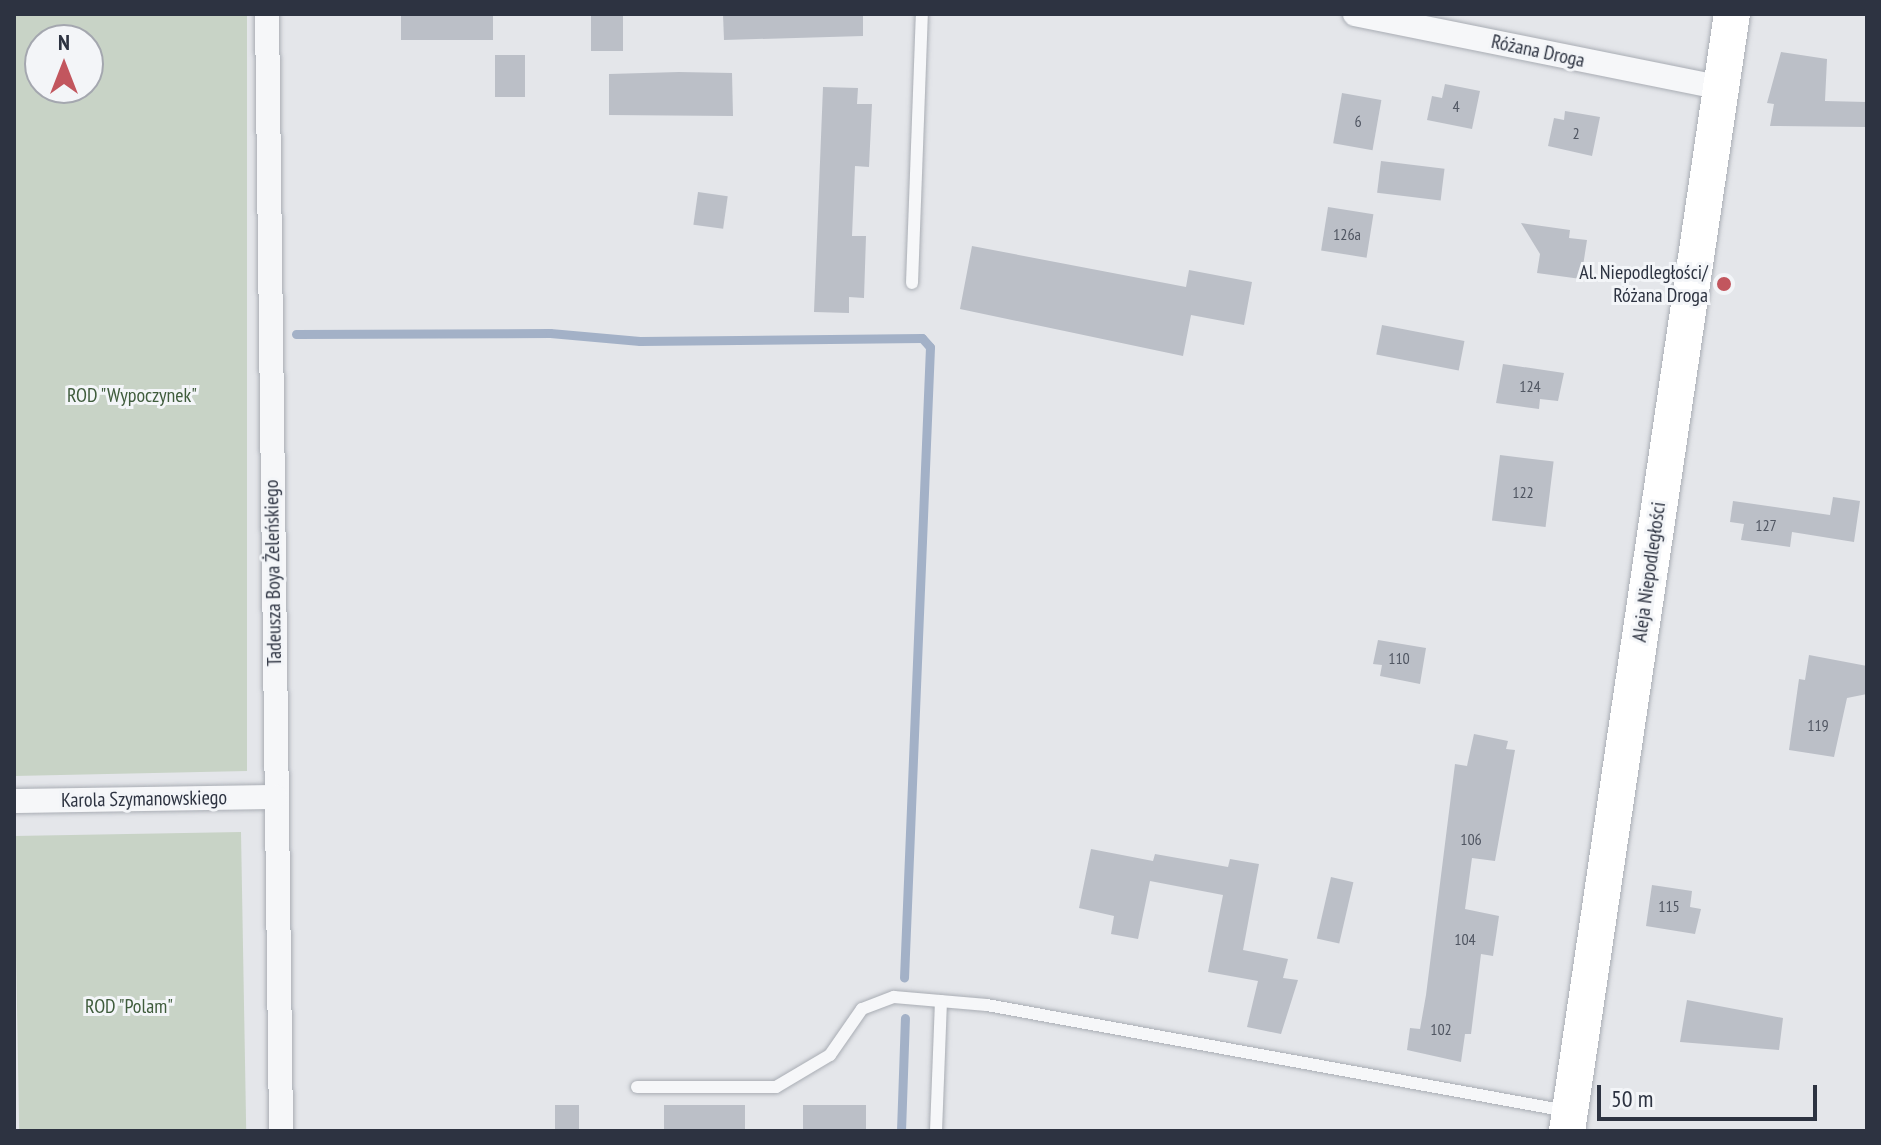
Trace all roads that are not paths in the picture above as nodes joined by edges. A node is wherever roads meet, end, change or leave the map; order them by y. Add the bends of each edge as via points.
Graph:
1 (267, 14) edge
2 (922, 14) edge
3 (1355, 14) edge
4 (1732, 14) edge
5 (1404, 19) edge
6 (1721, 88) junction
7 (912, 283) dead end
8 (275, 797) junction
9 (14, 801) edge
10 (941, 1001) junction
11 (637, 1087) dead end
12 (1568, 1121) edge
13 (281, 1131) edge
14 (936, 1131) edge

1 - 8 street, Tadeusza Boya Żeleńskiego
2 - 7 lane
3 - 5 street, Różana Droga
4 - 6 street, Aleja Niepodległości
5 - 6 street, Różana Droga
6 - 12 street, Aleja Niepodległości
8 - 9 street, Karola Szymanowskiego
8 - 13 street, Tadeusza Boya Żeleńskiego
10 - 11 lane via 894,997 862,1009 830,1055 776,1087
10 - 12 lane via 987,1005
10 - 14 lane

